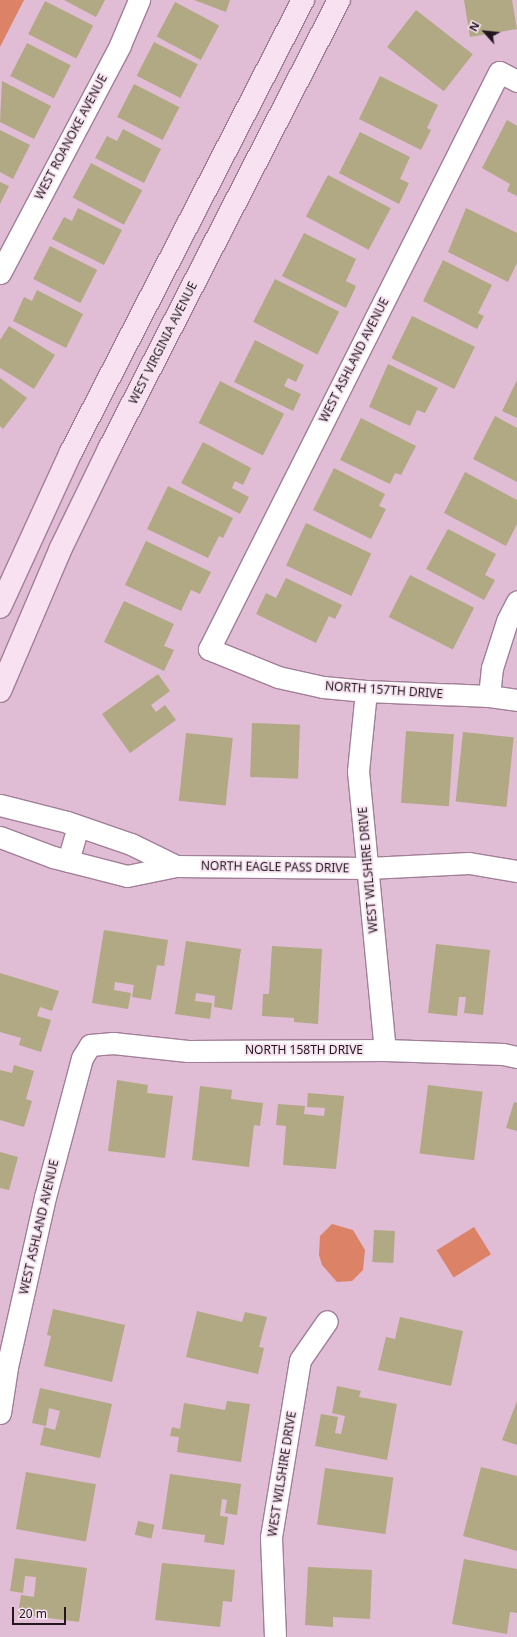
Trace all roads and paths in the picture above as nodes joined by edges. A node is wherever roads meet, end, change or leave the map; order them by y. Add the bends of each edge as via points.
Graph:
1 (139, 0) edge
2 (303, 0) edge
3 (339, 0) edge
4 (517, 81) edge
5 (0, 273) edge
6 (517, 602) edge
7 (0, 608) edge
8 (209, 649) joint
9 (0, 691) edge
10 (366, 691) junction
11 (489, 696) junction
12 (517, 700) edge
13 (0, 805) edge
14 (78, 826) junction
15 (0, 837) edge
16 (68, 861) junction
17 (176, 866) junction
18 (368, 868) junction
19 (517, 871) edge
20 (90, 1045) joint
21 (385, 1050) junction
22 (517, 1057) edge
23 (327, 1321) dead end
24 (0, 1413) edge
25 (275, 1637) edge

1 - 5 street, WEST ROANOKE AVENUE via 120,45
2 - 7 main road via 70,452
3 - 9 main road, WEST VIRGINIA AVENUE via 109,448 61,548
4 - 8 street, WEST ASHLAND AVENUE via 499,72
6 - 11 street via 507,621 492,668
8 - 10 street, NORTH 157TH DRIVE via 278,677 323,687
10 - 11 street, NORTH 157TH DRIVE
10 - 18 street, WEST WILSHIRE DRIVE via 358,771
11 - 12 street, NORTH 157TH DRIVE
13 - 14 street, NORTH EAGLE PASS DRIVE
14 - 16 street
14 - 17 street, NORTH EAGLE PASS DRIVE via 132,844
15 - 16 street, NORTH EAGLE PASS DRIVE
16 - 17 street, NORTH EAGLE PASS DRIVE via 127,876
17 - 18 street, NORTH EAGLE PASS DRIVE
18 - 19 street, NORTH EAGLE PASS DRIVE via 469,863
18 - 21 street, WEST WILSHIRE DRIVE
20 - 21 street, NORTH 158TH DRIVE via 113,1043 188,1051
20 - 24 street, WEST ASHLAND AVENUE via 82,1058 46,1197 7,1367
21 - 22 street, NORTH 158TH DRIVE via 503,1054
23 - 25 street, WEST WILSHIRE DRIVE via 300,1360 286,1445 271,1537

